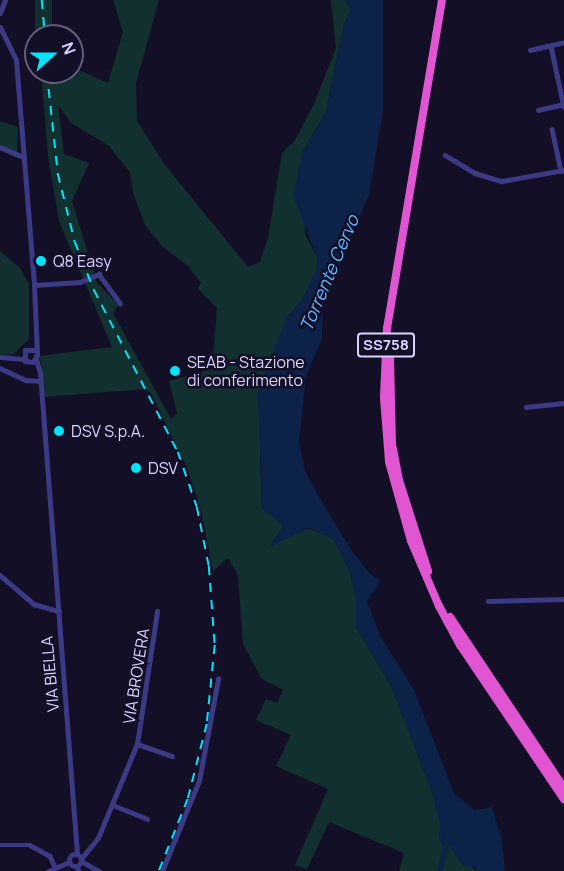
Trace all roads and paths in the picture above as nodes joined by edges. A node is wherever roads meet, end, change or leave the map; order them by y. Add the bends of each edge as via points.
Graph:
1 (5, 0) edge
2 (442, 0) edge
3 (447, 0) edge
4 (0, 13) edge
5 (0, 27) edge
6 (564, 42) edge
7 (551, 45) junction
8 (530, 50) dead end
9 (564, 105) edge
10 (538, 110) dead end
11 (552, 129) dead end
12 (0, 147) edge
13 (445, 155) dead end
14 (24, 157) junction
15 (562, 171) edge
16 (34, 285) junction
17 (120, 303) dead end
18 (29, 350) junction
19 (0, 357) edge
20 (11, 357) junction
21 (36, 359) junction
22 (26, 361) junction
23 (0, 368) edge
24 (40, 381) junction
25 (564, 403) edge
26 (526, 407) dead end
27 (0, 575) edge
28 (564, 599) edge
29 (488, 601) dead end
30 (59, 610) junction
31 (158, 611) dead end
32 (218, 679) dead end
33 (137, 744) junction
34 (172, 756) dead end
35 (564, 788) edge
36 (564, 799) edge
37 (112, 805) junction
38 (147, 819) dead end
39 (0, 845) edge
40 (80, 858) junction
41 (69, 862) junction
42 (54, 865) junction
43 (78, 869) edge
44 (48, 871) edge
45 (99, 871) edge
46 (162, 871) edge

1 - 4 street
2 - 36 highway, SS758 via 387,328 384,398 389,462 411,541 439,606 460,645
3 - 35 highway, SS758 via 390,327 392,444 408,514 444,605
5 - 14 street via 16,60
6 - 7 street
7 - 8 street
7 - 9 street
9 - 10 street
11 - 15 street
12 - 14 street
13 - 15 street via 475,173 502,181
14 - 16 street
16 - 17 street via 80,282 99,274
16 - 18 street via 34,327
18 - 20 street
18 - 21 street, VIA BIELLA
18 - 22 street
19 - 20 street
20 - 22 street
21 - 22 street
21 - 24 street, VIA BIELLA
22 - 24 street
23 - 24 street via 26,380
24 - 30 street, VIA BIELLA
25 - 26 street
27 - 30 street via 34,604
28 - 29 street
30 - 40 street, VIA BIELLA
31 - 33 street, VIA BROVERA
32 - 46 street via 199,781
33 - 34 street, VIA BROVERA
33 - 37 street, VIA BROVERA
37 - 38 street
37 - 40 street, VIA BROVERA via 98,838
39 - 42 street via 30,845 50,856
40 - 41 street via 70,856
40 - 43 street
40 - 45 street
41 - 42 street
41 - 43 street
42 - 44 street

